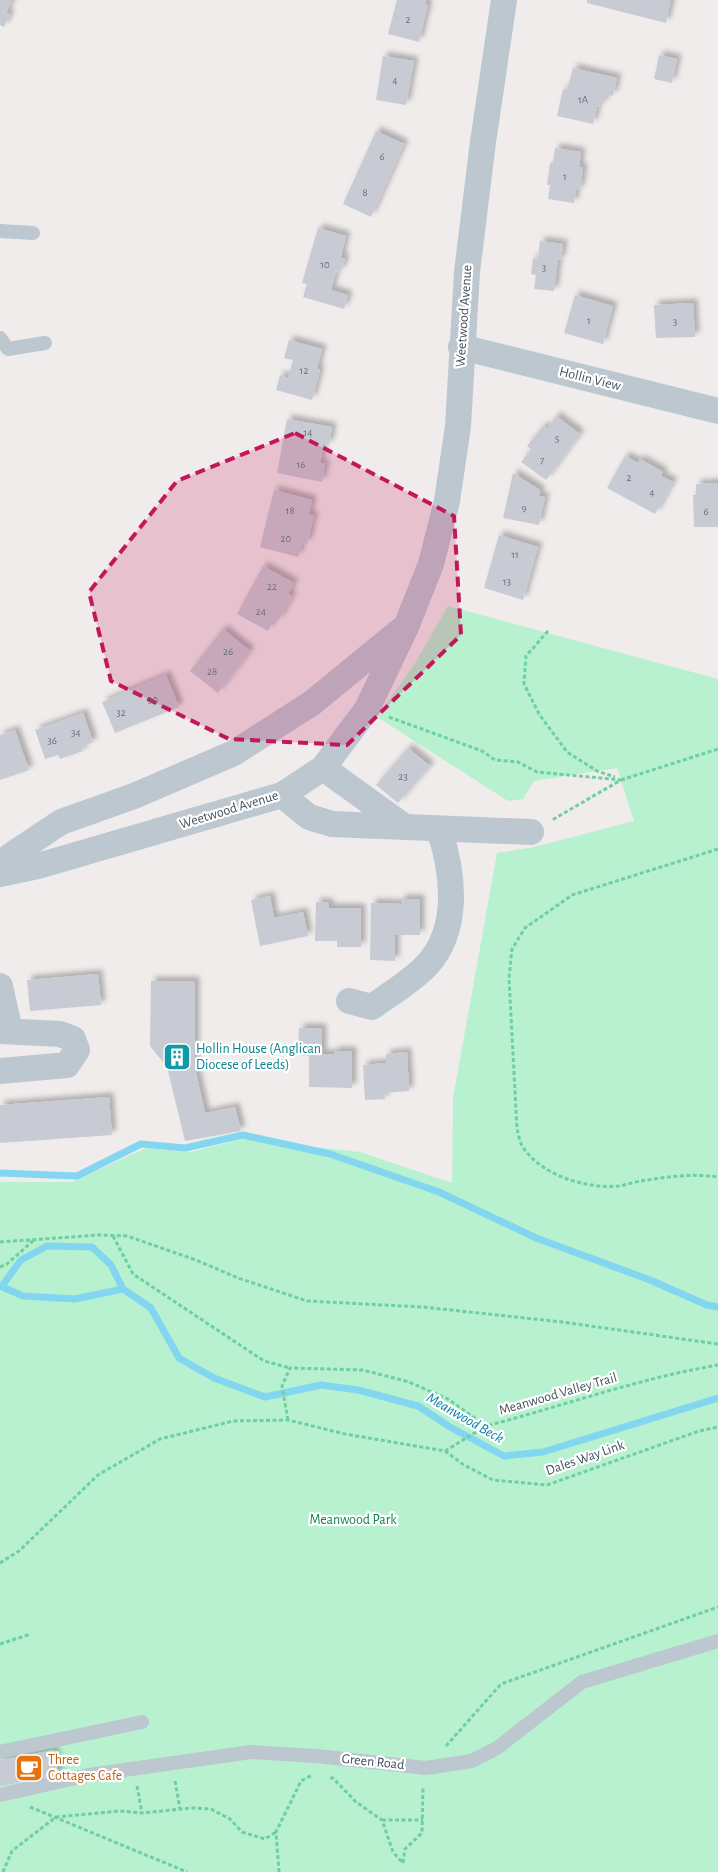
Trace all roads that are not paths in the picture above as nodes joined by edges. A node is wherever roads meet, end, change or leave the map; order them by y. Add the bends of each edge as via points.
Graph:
1 (504, 0) edge
2 (0, 231) edge
3 (33, 233) dead end
4 (0, 338) edge
5 (45, 343) dead end
6 (462, 347) junction
7 (718, 411) edge
8 (406, 626) junction
9 (322, 768) junction
10 (282, 795) junction
11 (405, 828) junction
12 (439, 829) junction
13 (531, 832) road end
14 (0, 868) edge
15 (0, 874) edge
16 (0, 986) edge
17 (349, 1001) dead end
18 (5, 1031) edge
19 (0, 1071) edge
20 (718, 1641) edge
21 (142, 1722) dead end
22 (0, 1752) edge
23 (0, 1795) edge

1 - 6 street, Weetwood Avenue via 471,235
2 - 3 lane
4 - 5 lane via 8,349
6 - 7 street, Hollin View
6 - 8 street, Weetwood Avenue via 458,426 447,501 431,564
8 - 9 street, Weetwood Avenue via 367,709
8 - 14 street, Weetwood Avenue via 312,703 234,753 134,796 61,822 10,856
9 - 10 street, Weetwood Avenue
9 - 11 street
10 - 11 street via 309,817 332,824
10 - 15 street, Weetwood Avenue
11 - 12 street
12 - 13 street
12 - 17 street via 452,880 447,926 440,945 428,964 372,1007
16 - 18 street
18 - 19 street via 60,1034 73,1039 78,1050 67,1065
20 - 23 lane, Green Road via 582,1682 497,1748 472,1761 426,1768 252,1752 89,1775
21 - 22 lane

